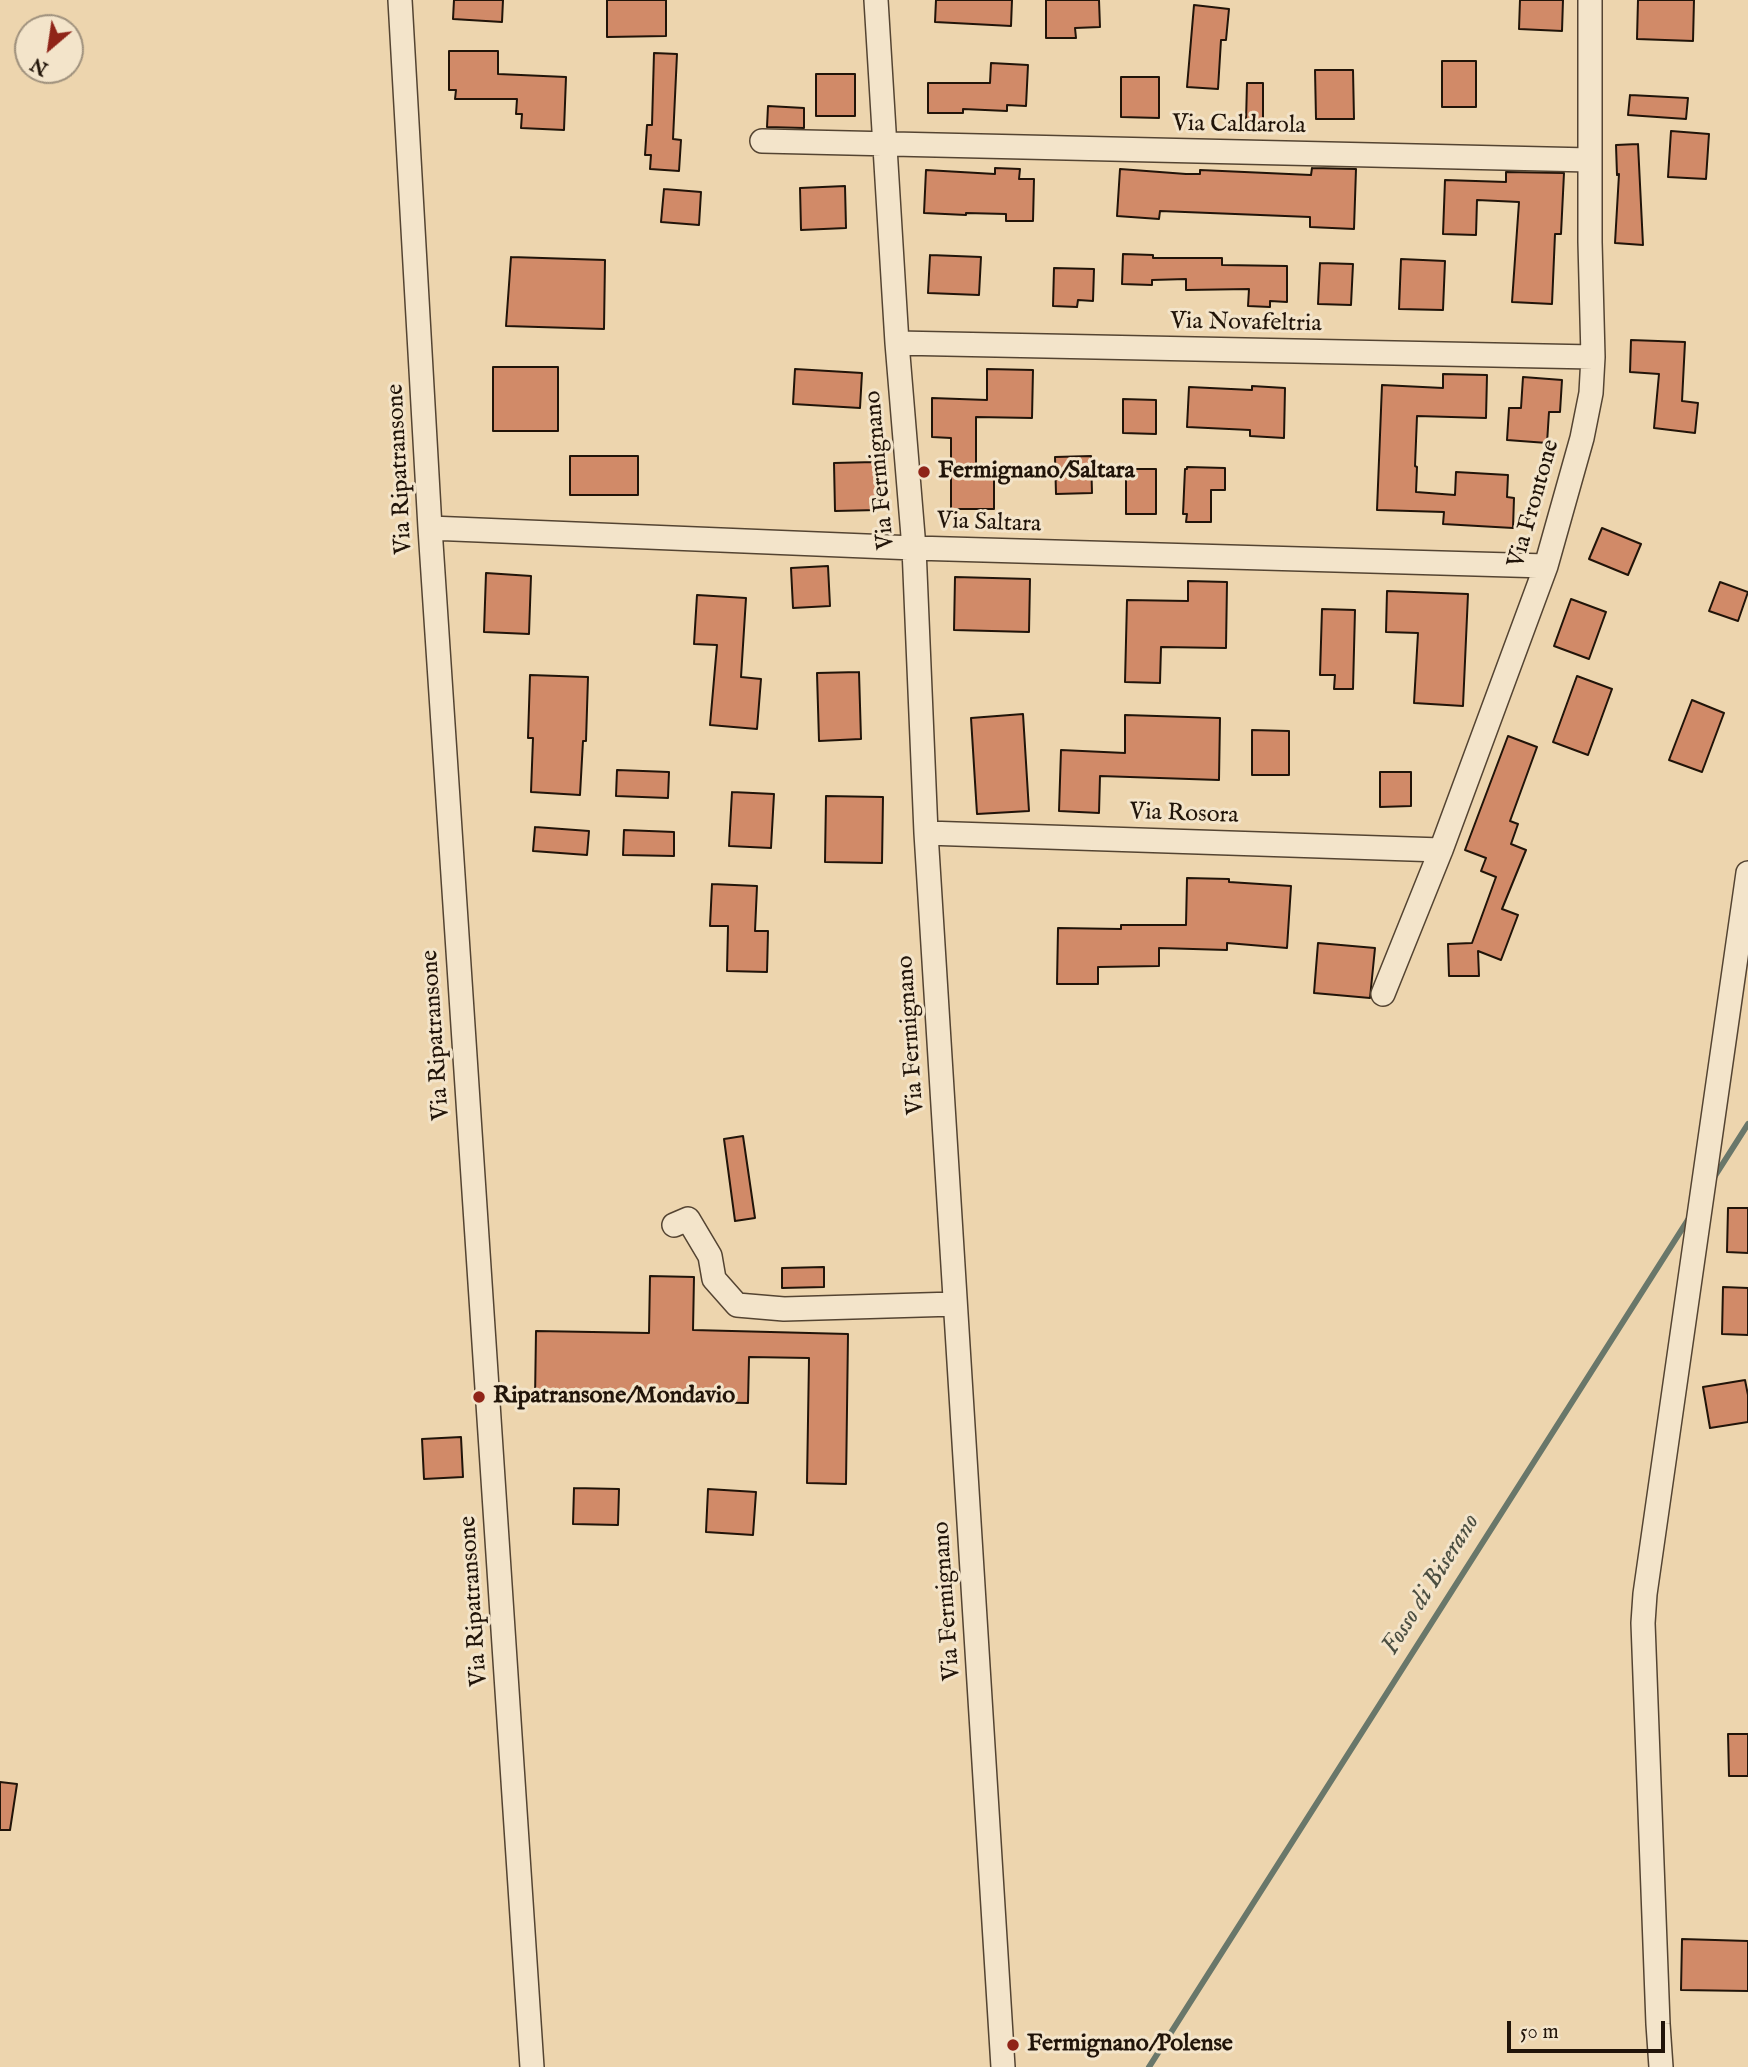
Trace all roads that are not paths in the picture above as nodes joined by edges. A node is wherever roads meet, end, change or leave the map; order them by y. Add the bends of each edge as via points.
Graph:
1 (400, 0) edge
2 (876, 0) edge
3 (1590, 0) edge
4 (762, 141) dead end
5 (886, 144) junction
6 (1590, 160) junction
7 (897, 343) junction
8 (1593, 357) junction
9 (430, 528) junction
10 (914, 548) junction
11 (1546, 566) junction
12 (926, 833) junction
13 (1441, 850) junction
14 (1748, 873) edge
15 (1383, 994) dead end
16 (674, 1225) dead end
17 (955, 1304) junction
18 (532, 2067) edge
19 (1003, 2067) edge
20 (1661, 2067) edge

1 - 9 street, Via Ripatransone
2 - 5 street, Via Fermignano
3 - 6 street, Via Frontone
4 - 5 street, Via Caldarola
5 - 6 street, Via Caldarola
5 - 7 street, Via Fermignano
6 - 8 street, Via Frontone
7 - 8 street, Via Novafeltria
7 - 10 street, Via Fermignano
8 - 11 street, Via Frontone via 1582,438
9 - 10 street, Via Saltara
9 - 18 street, Via Ripatransone
10 - 11 street, Via Saltara
10 - 12 street, Via Fermignano
11 - 13 street, Via Frontone
12 - 13 street, Via Rosora
12 - 17 street, Via Fermignano
13 - 15 street, Via Frontone
14 - 20 street via 1644,1604
16 - 17 street via 688,1219 710,1256 714,1279 737,1305 784,1309
17 - 19 street, Via Fermignano

